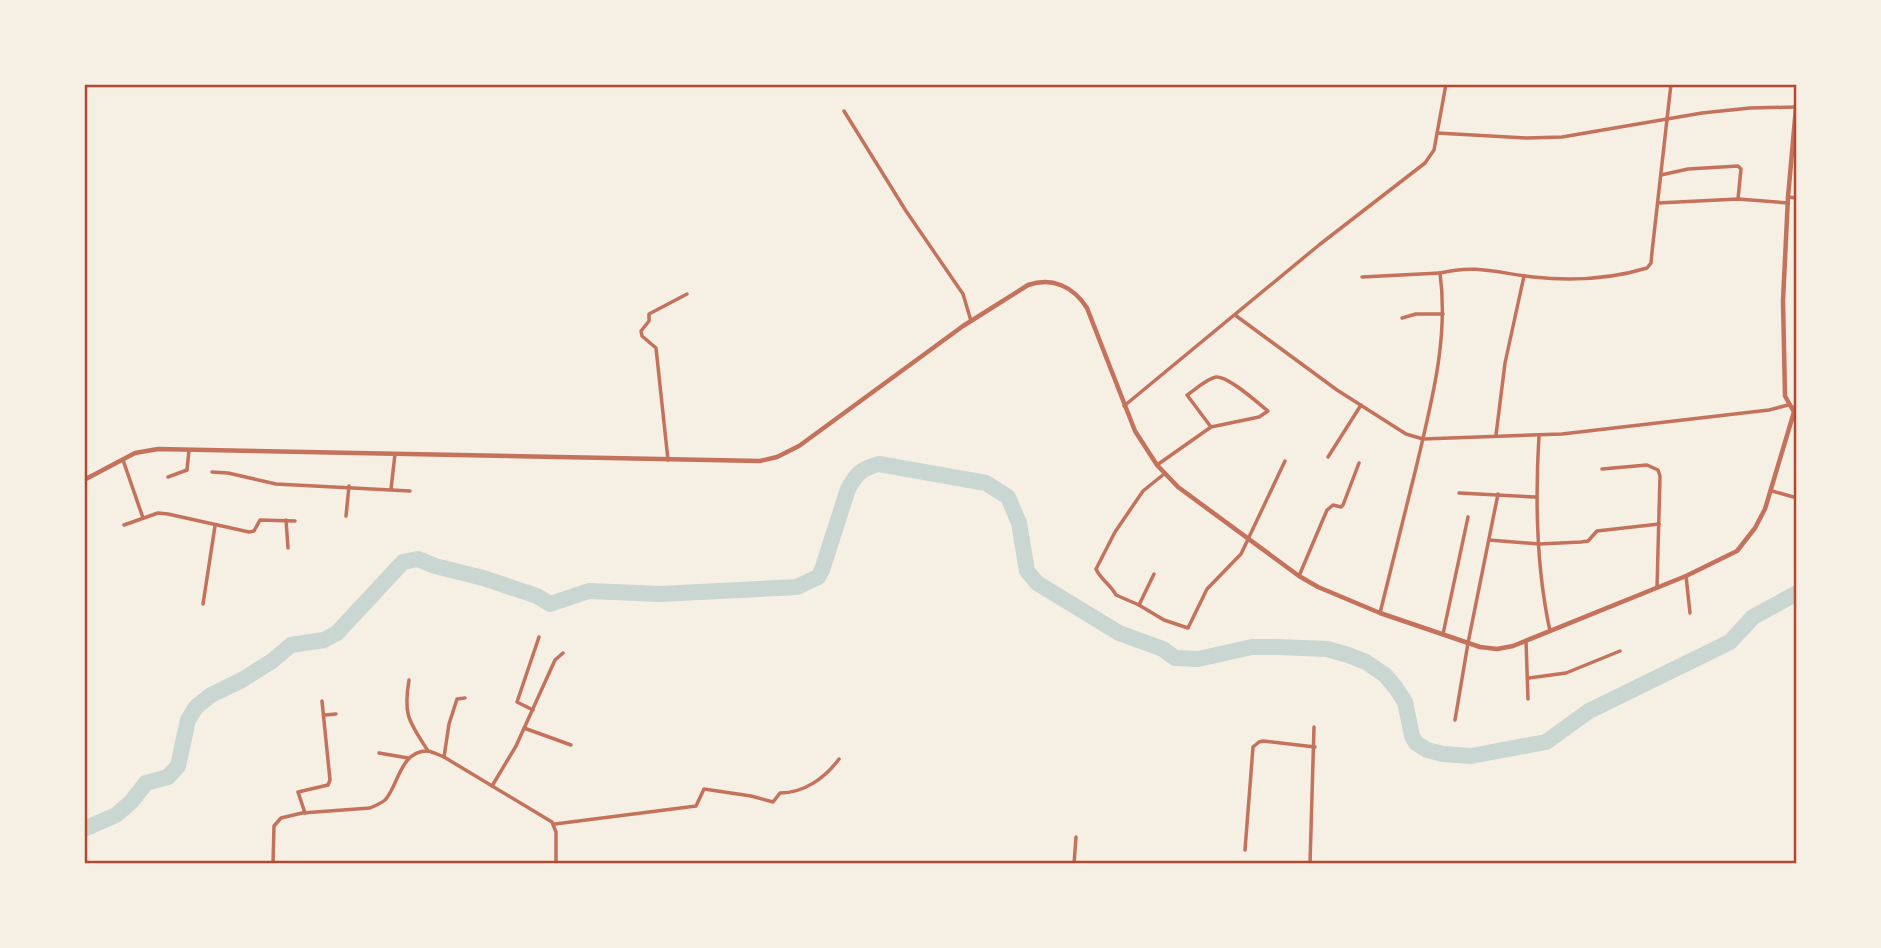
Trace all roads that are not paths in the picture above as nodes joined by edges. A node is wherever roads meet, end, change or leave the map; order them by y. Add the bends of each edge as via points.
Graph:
1 (1446, 84) edge
2 (1671, 84) edge
3 (1797, 96) edge
4 (1795, 107) junction
5 (844, 111) dead end
6 (1667, 120) junction
7 (1437, 133) junction
8 (1795, 134) edge
9 (1661, 175) junction
10 (1797, 198) edge
11 (1738, 199) junction
12 (1788, 200) junction
13 (1658, 203) junction
14 (1440, 273) junction
15 (1362, 276) dead end
16 (1524, 276) junction
17 (687, 294) dead end
18 (1443, 314) junction
19 (1235, 315) junction
20 (1402, 318) dead end
21 (974, 319) junction
22 (1797, 397) edge
23 (1361, 405) junction
24 (1788, 405) junction
25 (1124, 406) junction
26 (1795, 412) edge
27 (1211, 427) junction
28 (1496, 435) junction
29 (1539, 435) junction
30 (1423, 439) junction
31 (189, 450) junction
32 (395, 454) junction
33 (1328, 457) dead end
34 (123, 459) junction
35 (668, 460) junction
36 (1285, 461) dead end
37 (1359, 463) dead end
38 (1157, 465) junction
39 (1602, 469) dead end
40 (212, 472) dead end
41 (1164, 474) junction
42 (168, 477) dead end
43 (84, 480) edge
44 (349, 486) junction
45 (391, 489) junction
46 (410, 491) dead end
47 (1772, 491) junction
48 (1459, 493) dead end
49 (1498, 494) junction
50 (1535, 497) junction
51 (1797, 498) edge
52 (346, 516) dead end
53 (143, 517) junction
54 (1468, 517) dead end
55 (286, 520) junction
56 (295, 521) dead end
57 (1659, 524) junction
58 (124, 525) dead end
59 (215, 525) junction
60 (1248, 539) junction
61 (1489, 540) junction
62 (1539, 544) junction
63 (288, 548) dead end
64 (1154, 574) dead end
65 (1299, 576) junction
66 (1686, 576) junction
67 (1657, 588) junction
68 (203, 604) dead end
69 (1139, 605) junction
70 (1690, 612) dead end
71 (1380, 613) junction
72 (1550, 631) junction
73 (1443, 634) junction
74 (539, 637) dead end
75 (1526, 641) junction
76 (1468, 643) junction
77 (1620, 651) dead end
78 (563, 653) dead end
79 (1528, 678) junction
80 (409, 680) dead end
81 (465, 698) dead end
82 (1528, 699) dead end
83 (322, 701) dead end
84 (533, 710) junction
85 (336, 714) dead end
86 (325, 715) junction
87 (1455, 720) dead end
88 (1314, 727) dead end
89 (524, 728) junction
90 (571, 745) dead end
91 (1314, 747) junction
92 (428, 751) junction
93 (379, 753) dead end
94 (444, 757) junction
95 (410, 759) junction
96 (839, 759) dead end
97 (492, 786) junction
98 (305, 813) junction
99 (555, 824) junction
100 (1076, 837) dead end
101 (1245, 850) dead end
102 (273, 864) edge
103 (556, 864) edge
104 (1074, 864) edge
105 (1310, 864) edge

1 - 7 street
2 - 6 street
3 - 4 street
4 - 6 street via 1750,108
4 - 8 street
5 - 21 street via 963,294
6 - 7 street via 1562,137
6 - 9 street
7 - 19 street via 1434,150 1425,163
8 - 12 street
9 - 11 street via 1738,166
9 - 13 street
10 - 12 street
11 - 12 street
11 - 13 street
12 - 24 street via 1783,301
13 - 16 street via 1647,268 1577,279
14 - 15 street
14 - 16 street via 1472,267
14 - 18 street
16 - 28 street via 1505,363
17 - 35 street via 649,314 641,331 656,348
18 - 20 street
18 - 30 street
19 - 23 street
19 - 25 street
21 - 25 street via 1028,285 1039,281 1064,285 1087,307
21 - 35 street via 799,446 776,457 743,462
22 - 26 street
23 - 30 street via 1406,434
23 - 33 street
24 - 26 street
24 - 29 street
25 - 38 street
26 - 47 street
27 - 27 street via 1259,417 1268,411 1228,381 1214,377 1187,395
27 - 38 street
28 - 29 street
28 - 30 street
29 - 50 street
30 - 71 street
31 - 32 street
31 - 34 street via 146,450
31 - 42 street via 187,470
32 - 35 street
32 - 45 street
34 - 43 street
34 - 53 street
36 - 60 street
37 - 65 street via 1342,507 1333,505 1327,510
38 - 41 street
39 - 57 street via 1647,465 1658,470
40 - 44 street via 276,484
41 - 60 street
41 - 69 street via 1143,491 1096,569 1116,595
44 - 45 street
44 - 52 street
45 - 46 street
47 - 51 street
47 - 66 street via 1755,528 1737,551
48 - 49 street
49 - 50 street
49 - 61 street
50 - 62 street
53 - 58 street
53 - 59 street via 168,513
54 - 73 street
55 - 56 street
55 - 59 street via 260,520 251,532
55 - 63 street
57 - 62 street via 1595,532 1585,542
57 - 67 street
59 - 68 street
60 - 65 street
60 - 69 street via 1241,554 1207,589 1188,628
61 - 62 street
61 - 76 street
62 - 72 street via 1541,589
64 - 69 street
65 - 71 street
66 - 67 street
66 - 70 street
67 - 72 street
71 - 73 street
72 - 75 street
73 - 76 street
74 - 84 street via 517,702
75 - 76 street via 1497,649
75 - 79 street
76 - 87 street
77 - 79 street via 1566,673
78 - 84 street via 555,660
79 - 82 street
80 - 92 street via 405,706
81 - 94 street via 457,699
83 - 86 street
84 - 89 street
85 - 86 street
86 - 98 street via 330,784 299,790
88 - 91 street
89 - 90 street
89 - 97 street
91 - 101 street via 1263,741 1253,747
91 - 105 street
92 - 94 street
92 - 95 street
93 - 95 street
94 - 97 street
95 - 98 street via 379,804
96 - 99 street via 817,781 780,793 774,801 704,789 696,806
97 - 99 street
98 - 102 street via 276,822
99 - 103 street
100 - 104 street

